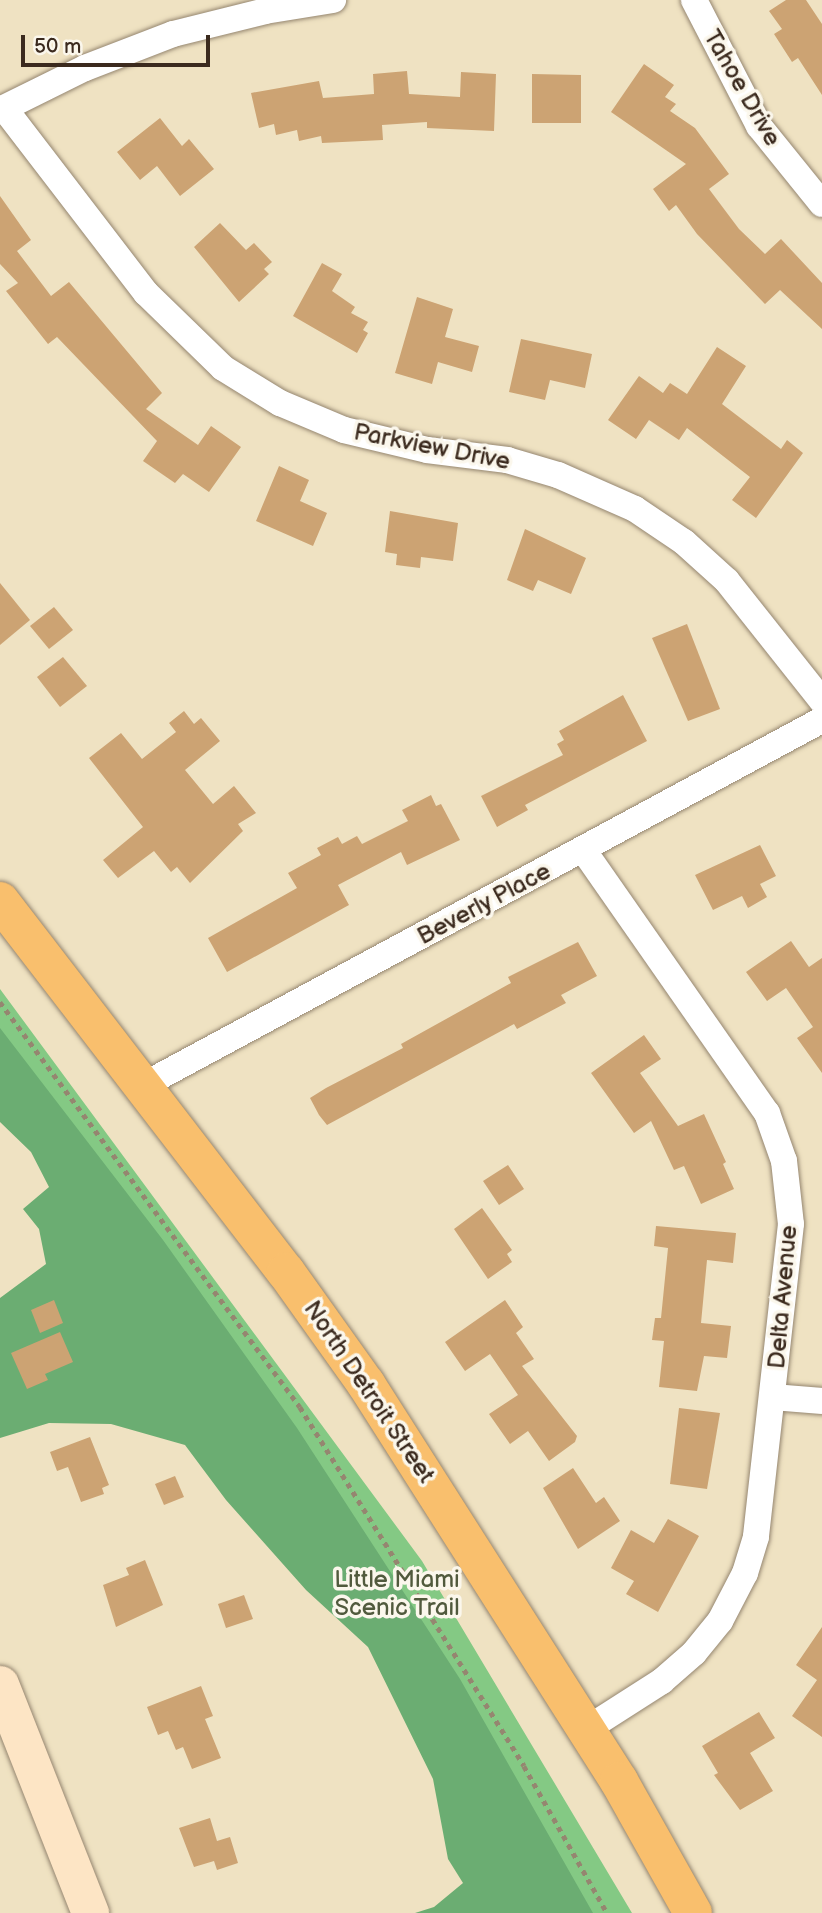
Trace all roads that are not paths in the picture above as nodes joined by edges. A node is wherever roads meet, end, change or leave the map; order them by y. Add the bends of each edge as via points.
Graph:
1 (333, 0) edge
2 (694, 0) edge
3 (2, 109) edge
4 (822, 204) edge
5 (822, 701) edge
6 (822, 720) edge
7 (584, 851) junction
8 (0, 901) edge
9 (144, 1085) junction
10 (773, 1397) junction
11 (822, 1401) edge
12 (0, 1684) edge
13 (587, 1729) junction
14 (90, 1913) edge
15 (693, 1913) edge

1 - 3 street via 265,10 173,34 85,68
2 - 4 street, Tahoe Drive via 759,126
3 - 5 street, Parkview Drive via 146,293 223,368 280,403 344,430 427,450 507,460 558,475 635,509 684,542 727,581
6 - 7 street, Beverly Place
7 - 9 street, Beverly Place
7 - 10 street, Delta Avenue via 754,1091 778,1141 789,1182 792,1224
8 - 9 highway, North Detroit Street
9 - 13 highway, North Detroit Street via 366,1384
10 - 11 street
10 - 13 street, Delta Avenue via 755,1537 731,1603 679,1667
12 - 14 street
13 - 15 highway, North Detroit Street

